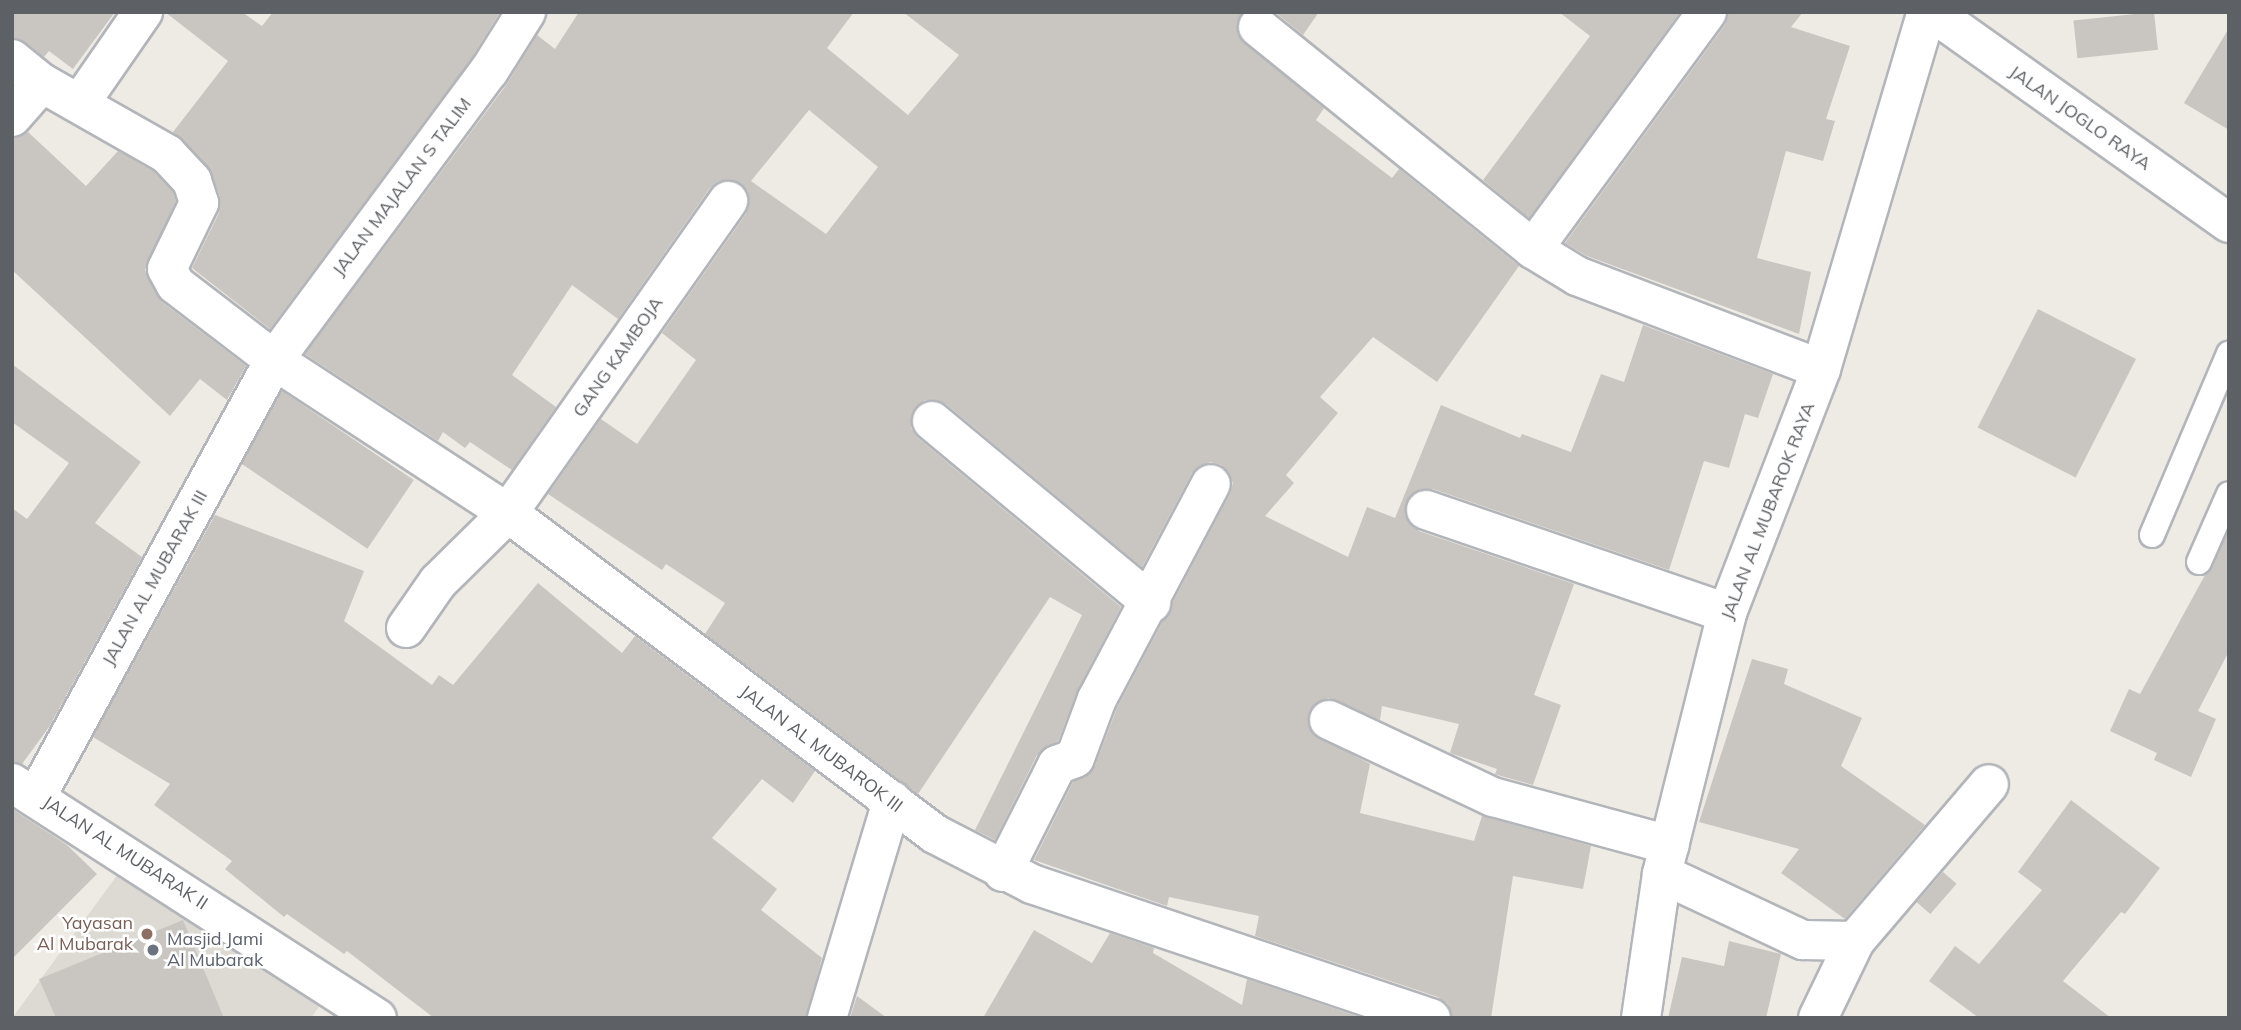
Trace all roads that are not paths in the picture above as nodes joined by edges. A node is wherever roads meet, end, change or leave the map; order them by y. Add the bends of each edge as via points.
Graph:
1 (143, 12) edge
2 (526, 12) edge
3 (1707, 12) edge
4 (1929, 12) edge
5 (1258, 27) dead end
6 (12, 59) edge
7 (42, 83) junction
8 (80, 103) junction
9 (12, 117) edge
10 (728, 201) dead end
11 (2229, 223) edge
12 (1533, 249) junction
13 (2229, 354) edge
14 (274, 360) junction
15 (1821, 369) junction
16 (932, 421) dead end
17 (1211, 484) dead end
18 (2229, 494) edge
19 (1426, 510) dead end
20 (508, 513) junction
21 (2152, 535) dead end
22 (2199, 562) dead end
23 (1151, 603) junction
24 (1727, 612) junction
25 (406, 628) dead end
26 (1329, 720) dead end
27 (1989, 784) dead end
28 (24, 790) edge
29 (892, 801) junction
30 (1666, 859) junction
31 (1003, 872) junction
32 (1855, 941) junction
33 (377, 1018) edge
34 (827, 1018) edge
35 (1431, 1018) edge
36 (1641, 1018) edge
37 (1818, 1018) edge

1 - 8 street
2 - 14 street, JALAN MAJALAN S TALIM via 489,71
3 - 12 street
4 - 11 street, JALAN JOGLO RAYA
4 - 15 street, JALAN AL MUBAROK RAYA
5 - 12 street
6 - 7 street
7 - 8 street
7 - 9 street
8 - 14 street, JALAN AL MUBAROK III via 167,154 192,181 199,203 167,269 176,285
10 - 20 street, GANG KAMBOJA
12 - 15 street via 1577,276
13 - 21 lane
14 - 20 street, JALAN AL MUBAROK III
14 - 28 street, JALAN AL MUBARAK III
15 - 24 street, JALAN AL MUBAROK RAYA
16 - 23 street
17 - 23 street
18 - 22 lane
19 - 24 street
20 - 25 street, GANG KAMBOJA via 438,582
20 - 29 street, JALAN AL MUBAROK III
23 - 31 street via 1097,699 1075,758 1057,765
24 - 30 street, JALAN AL MUBAROK RAYA
26 - 30 street via 1493,797
27 - 32 street
28 - 33 street, JALAN AL MUBARAK II
29 - 31 street, JALAN AL MUBAROK III via 935,834
29 - 34 street
30 - 32 street via 1803,940
30 - 36 street, JALAN AL MUBAROK RAYA
31 - 35 street, JALAN AL MUBAROK III
32 - 37 street

